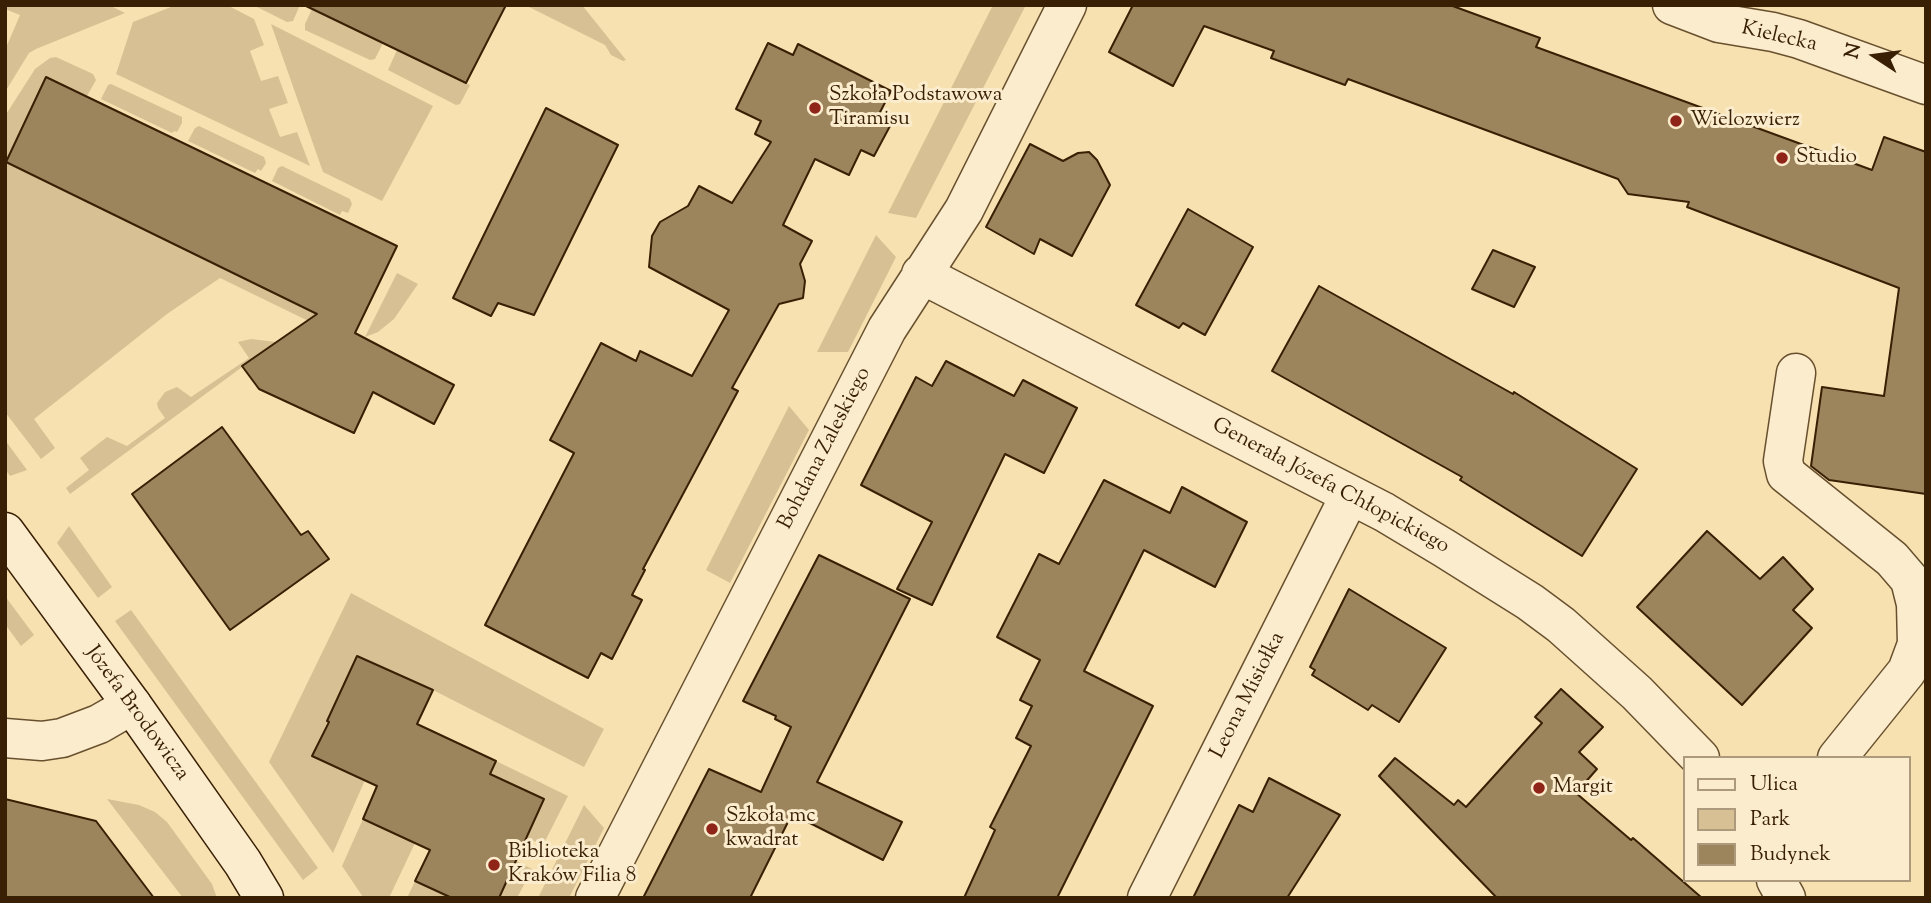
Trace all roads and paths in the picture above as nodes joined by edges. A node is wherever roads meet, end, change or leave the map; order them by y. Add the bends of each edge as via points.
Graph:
1 (1067, 5) edge
2 (1672, 5) edge
3 (1926, 85) edge
4 (921, 274) junction
5 (1797, 373) dead end
6 (1350, 495) junction
7 (5, 532) edge
8 (132, 705) junction
9 (5, 738) edge
10 (1698, 756) edge
11 (1839, 756) edge
12 (1777, 882) edge
13 (264, 898) edge
14 (595, 898) edge
15 (1147, 898) edge
16 (1786, 898) edge

1 - 4 street, Bohdana Zaleskiego via 964,209
2 - 3 street, Kielecka via 1718,23 1799,39
4 - 6 street, Generała Józefa Chłopickiego
4 - 14 street, Bohdana Zaleskiego via 882,339
5 - 11 street via 1783,461 1786,474 1892,559 1910,580 1916,604 1917,644 1907,671
6 - 10 street, Generała Józefa Chłopickiego via 1549,615 1637,693
6 - 15 street, Leona Misiołka
7 - 8 street, Józefa Brodowicza
8 - 9 street via 62,738
8 - 13 street, Józefa Brodowicza
12 - 16 street

